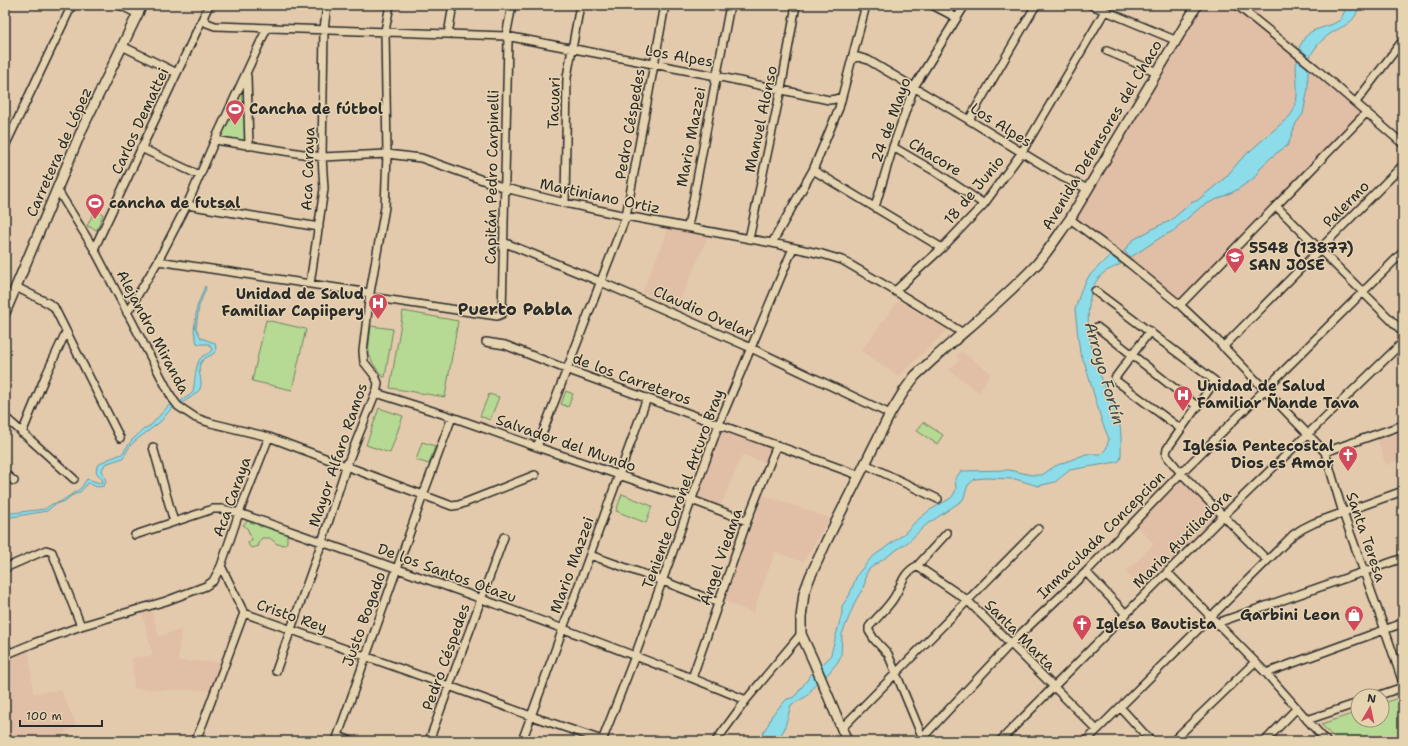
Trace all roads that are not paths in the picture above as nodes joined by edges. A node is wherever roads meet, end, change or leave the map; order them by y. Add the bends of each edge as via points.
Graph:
1 (72, 5) edge
2 (120, 5) edge
3 (209, 5) edge
4 (327, 5) edge
5 (390, 5) edge
6 (453, 5) edge
7 (512, 5) edge
8 (517, 5) edge
9 (580, 5) edge
10 (665, 5) edge
11 (730, 5) edge
12 (796, 5) edge
13 (866, 5) edge
14 (932, 5) edge
15 (965, 5) edge
16 (1036, 5) edge
17 (1091, 5) edge
18 (1197, 5) edge
19 (1237, 5) edge
20 (140, 9) edge
21 (1105, 11) junction
22 (203, 18) junction
23 (957, 18) junction
24 (267, 28) junction
25 (324, 29) junction
26 (385, 31) junction
27 (448, 34) junction
28 (508, 38) junction
29 (1175, 40) junction
30 (1403, 40) edge
31 (122, 46) junction
32 (571, 49) junction
33 (1107, 51) dead end
34 (852, 60) junction
35 (654, 65) junction
36 (1157, 72) junction
37 (177, 73) junction
38 (247, 74) junction
39 (716, 76) junction
40 (914, 87) junction
41 (781, 89) junction
42 (841, 97) junction
43 (1356, 102) junction
44 (1367, 112) junction
45 (969, 120) junction
46 (215, 140) junction
47 (1403, 144) edge
48 (5, 146) edge
49 (249, 146) junction
50 (893, 147) junction
51 (141, 148) junction
52 (1022, 152) junction
53 (387, 154) junction
54 (322, 157) junction
55 (1403, 165) edge
56 (813, 170) junction
57 (199, 175) junction
58 (505, 188) junction
59 (1088, 188) junction
60 (57, 189) junction
61 (565, 203) junction
62 (984, 204) junction
63 (187, 205) junction
64 (1276, 206) junction
65 (875, 207) junction
66 (626, 216) junction
67 (1070, 219) junction
68 (319, 226) junction
69 (688, 227) junction
70 (749, 239) junction
71 (503, 242) junction
72 (772, 243) junction
73 (793, 248) junction
74 (942, 248) junction
75 (94, 249) junction
76 (1320, 249) junction
77 (1403, 252) edge
78 (158, 261) junction
79 (601, 282) junction
80 (310, 284) junction
81 (16, 287) junction
82 (895, 290) junction
83 (1095, 291) dead end
84 (1362, 292) junction
85 (370, 295) junction
86 (1180, 305) junction
87 (5, 313) edge
88 (127, 313) junction
89 (1097, 327) dead end
90 (1150, 331) junction
91 (66, 332) junction
92 (963, 332) junction
93 (1403, 332) edge
94 (486, 342) dead end
95 (1403, 342) edge
96 (1223, 347) junction
97 (751, 348) junction
98 (1132, 355) junction
99 (566, 369) junction
100 (1264, 390) junction
101 (376, 393) junction
102 (647, 398) junction
103 (1198, 407) junction
104 (890, 414) junction
105 (5, 417) edge
106 (452, 417) junction
107 (719, 424) junction
108 (1403, 425) edge
109 (1181, 429) junction
110 (22, 433) junction
111 (1308, 434) junction
112 (269, 437) junction
113 (120, 438) dead end
114 (777, 446) junction
115 (153, 447) dead end
116 (537, 448) junction
117 (1325, 452) junction
118 (865, 464) junction
119 (346, 467) junction
120 (1181, 473) junction
121 (5, 474) edge
122 (536, 475) dead end
123 (619, 475) junction
124 (858, 475) junction
125 (74, 479) dead end
126 (14, 481) dead end
127 (1403, 491) edge
128 (422, 495) junction
129 (692, 500) junction
130 (938, 500) dead end
131 (239, 513) junction
132 (1343, 513) junction
133 (1224, 515) junction
134 (747, 521) junction
135 (174, 522) junction
136 (1038, 529) dead end
137 (947, 533) dead end
138 (135, 535) dead end
139 (504, 537) dead end
140 (322, 542) junction
141 (590, 555) junction
142 (1403, 558) edge
143 (1267, 560) junction
144 (221, 566) junction
145 (917, 566) junction
146 (5, 568) edge
147 (396, 568) junction
148 (1086, 572) junction
149 (1167, 572) junction
150 (1365, 573) junction
151 (663, 580) junction
152 (480, 599) junction
153 (967, 600) junction
154 (719, 603) junction
155 (244, 613) junction
156 (1126, 614) junction
157 (1211, 616) junction
158 (1217, 623) junction
159 (1403, 623) edge
160 (81, 626) junction
161 (563, 629) junction
162 (290, 630) junction
163 (1385, 630) junction
164 (801, 634) junction
165 (1010, 643) junction
166 (5, 645) edge
167 (7, 654) edge
168 (365, 656) junction
169 (635, 656) junction
170 (1255, 662) junction
171 (276, 672) dead end
172 (896, 673) junction
173 (1266, 673) junction
174 (692, 678) junction
175 (1403, 683) edge
176 (449, 686) junction
177 (1053, 686) junction
178 (1403, 687) edge
179 (1390, 692) edge
180 (746, 700) junction
181 (1350, 706) edge
182 (1120, 707) junction
183 (1297, 708) junction
184 (531, 716) junction
185 (1308, 720) junction
186 (842, 728) junction
187 (1097, 730) junction
188 (337, 738) edge
189 (923, 739) edge
190 (193, 741) edge
191 (351, 741) edge
192 (429, 741) edge
193 (522, 741) edge
194 (603, 741) edge
195 (716, 741) edge
196 (847, 741) edge
197 (1000, 741) edge
198 (1086, 741) edge
199 (1151, 741) edge
200 (1173, 741) edge
201 (1265, 741) edge
202 (1326, 741) edge

1 - 48 street
2 - 20 street
3 - 22 street, Carlos Demattei
4 - 25 street, Aca Caraya
5 - 26 street, Mayor Alfaro Ramos
6 - 27 street
7 - 28 street, Capitán Pedro Carpinelli
8 - 28 street, Capitán Pedro Carpinelli
9 - 32 street, Tacuari
10 - 35 street, Pedro Céspedes
11 - 39 street, Mario Mazzei
12 - 41 street, Manuel Alonso
13 - 34 street
14 - 23 street
15 - 23 street, 24 de Mayo
16 - 45 street
17 - 21 street
18 - 29 main road, Avenida Defensores del Chaco
19 - 43 street
20 - 31 main road, Carretera de López
21 - 29 street
21 - 52 street, 18 de Junio
22 - 24 street, Los Alpes via 215,26
22 - 37 street, Carlos Demattei
23 - 40 street, 24 de Mayo
24 - 25 street, Los Alpes
24 - 38 street
25 - 26 street, Los Alpes
25 - 54 street, Aca Caraya
26 - 27 street, Los Alpes
26 - 53 street, Mayor Alfaro Ramos
27 - 28 street, Los Alpes
28 - 32 street, Los Alpes
28 - 58 street, Capitán Pedro Carpinelli
29 - 36 main road, Avenida Defensores del Chaco
30 - 43 street
31 - 37 street
31 - 60 main road, Carretera de López
32 - 35 street, Los Alpes
32 - 61 street, Tacuari via 567,77
33 - 36 street
34 - 40 street, Los Alpes via 863,57
34 - 42 street
35 - 39 street, Los Alpes
35 - 66 street, Pedro Céspedes
36 - 59 main road, Avenida Defensores del Chaco
37 - 51 street, Carlos Demattei
38 - 46 street
38 - 49 street
39 - 41 street, Los Alpes
39 - 69 street, Mario Mazzei
40 - 45 street, Los Alpes
40 - 50 street, 24 de Mayo
41 - 42 street, Los Alpes via 830,100
41 - 70 street, Manuel Alonso
42 - 56 street via 839,108
43 - 44 street
44 - 47 street
44 - 64 street
45 - 52 street, Los Alpes
46 - 49 street, Martiniano Ortiz
46 - 57 street
49 - 54 street, Martiniano Ortiz
50 - 62 street, Chacore
50 - 65 street, 24 de Mayo
51 - 57 street
51 - 75 street, Carlos Demattei
52 - 59 street, Los Alpes via 1062,177
52 - 62 street, 18 de Junio
53 - 54 street, Martiniano Ortiz
53 - 58 street, Martiniano Ortiz via 421,158
53 - 85 street, Mayor Alfaro Ramos via 385,207
54 - 68 street, Aca Caraya via 324,189
55 - 76 street, Palermo
56 - 65 street
56 - 72 street
57 - 63 street
58 - 61 street, Martiniano Ortiz
58 - 71 street, Capitán Pedro Carpinelli
59 - 67 main road, Avenida Defensores del Chaco
60 - 75 street, Alejandro Miranda
60 - 81 main road, Carretera de López
61 - 66 street, Martiniano Ortiz
62 - 74 street, 18 de Junio
63 - 68 street
63 - 78 street
64 - 76 street
64 - 86 street
65 - 74 street
66 - 69 street, Martiniano Ortiz
66 - 79 street, Pedro Céspedes
67 - 86 street, Santa Teresa via 1113,250
67 - 92 main road, Avenida Defensores del Chaco via 1038,262
68 - 80 street, Aca Caraya
69 - 70 street, Martiniano Ortiz
70 - 72 street, Martiniano Ortiz
71 - 79 street, Claudio Ovelar
71 - 85 street, Capitán Pedro Carpinelli via 502,314 497,316
72 - 73 street, Martiniano Ortiz
73 - 82 street, Martiniano Ortiz via 842,260
73 - 97 street, Teniente Coronel Arturo Bray
74 - 82 street, 18 de Junio
75 - 88 street, Alejandro Miranda
76 - 84 street
76 - 96 street, Palermo
77 - 84 street, Inmaculada Concepcion
78 - 80 street
78 - 88 street
79 - 97 street, Claudio Ovelar
79 - 99 street, Pedro Céspedes
80 - 85 street
81 - 87 main road, Carretera de López
81 - 91 street via 54,308
82 - 92 street, Martiniano Ortiz
83 - 90 street
84 - 93 street
84 - 100 street, Inmaculada Concepcion
85 - 101 street, Mayor Alfaro Ramos via 363,350 364,362 378,383
86 - 96 street, Santa Teresa
88 - 112 street, Alejandro Miranda via 178,406 196,418
89 - 98 street
90 - 98 street
90 - 103 street via 1215,381
91 - 110 street
91 - 113 street
92 - 104 main road, Avenida Defensores del Chaco via 915,376
94 - 99 street, de los Carreteros via 505,345
95 - 111 street, Maria Auxiliadora
96 - 100 street, Santa Teresa
97 - 104 street, Claudio Ovelar
97 - 107 street, Teniente Coronel Arturo Bray
98 - 103 street
98 - 109 street via 1115,380
99 - 102 street, de los Carreteros
99 - 116 street, Pedro Céspedes
100 - 111 street, Santa Teresa
100 - 120 street, Inmaculada Concepcion
101 - 106 street, Salvador del Mundo
101 - 119 street, Mayor Alfaro Ramos
102 - 107 street, de los Carreteros
102 - 123 street, Mario Mazzei
103 - 109 street
104 - 118 main road, Avenida Defensores del Chaco
105 - 110 street
106 - 116 street, Salvador del Mundo
106 - 128 street, Justo Bogado
107 - 114 street, de los Carreteros
107 - 129 street, Teniente Coronel Arturo Bray
108 - 117 street
109 - 120 street via 1166,455
110 - 125 street
111 - 117 street, Santa Teresa
111 - 133 street, Maria Auxiliadora
112 - 119 street, Alejandro Miranda
112 - 131 street, Aca Caraya
114 - 124 street, de los Carreteros
114 - 134 street, Ángel Viedma
115 - 135 street
116 - 123 street, Salvador del Mundo
117 - 132 street, Santa Teresa
118 - 124 main road, Avenida Defensores del Chaco
118 - 130 street
119 - 128 street, Alejandro Miranda
119 - 140 street, Mayor Alfaro Ramos
120 - 133 street
120 - 148 street, Inmaculada Concepcion
121 - 126 street
122 - 128 street, Alejandro Miranda via 459,505 449,506
123 - 129 street, Salvador del Mundo
123 - 141 street, Mario Mazzei
124 - 164 main road, Avenida Defensores del Chaco via 810,577 804,594
127 - 132 street
128 - 147 street, Justo Bogado
129 - 134 street, Salvador del Mundo
129 - 151 street, Teniente Coronel Arturo Bray
131 - 135 street, De los Santos Otazu via 213,509
131 - 140 street, De los Santos Otazu
131 - 144 street, Aca Caraya
132 - 143 street via 1302,529
132 - 150 street, Santa Teresa
133 - 143 street
133 - 149 street, Maria Auxiliadora
134 - 154 street, Ángel Viedma
135 - 138 street, De los Santos Otazu
136 - 153 street
137 - 145 street
139 - 152 street, Pedro Céspedes
140 - 147 street, De los Santos Otazu
140 - 162 street, Mayor Alfaro Ramos
141 - 151 street
141 - 161 street, Mario Mazzei
142 - 150 street
143 - 157 street
144 - 155 street, Cristo Rey
144 - 160 street via 206,586 166,601
145 - 153 street, Santa Marta
145 - 172 street via 903,578 895,596 869,627 874,638 886,650
146 - 160 street via 46,550 52,552
147 - 152 street, De los Santos Otazu
147 - 168 street, Justo Bogado
148 - 156 street
148 - 165 street, Inmaculada Concepcion
149 - 156 street, Maria Auxiliadora
149 - 157 street
150 - 158 street
150 - 163 street, Santa Teresa
151 - 154 street
151 - 169 street, Teniente Coronel Arturo Bray
152 - 161 street, De los Santos Otazu
152 - 176 street, Pedro Céspedes
153 - 165 street, Santa Marta
153 - 172 street
154 - 174 street, Ángel Viedma
155 - 162 street, Cristo Rey
155 - 190 street via 197,737
156 - 177 street, Maria Auxiliadora
157 - 158 street
157 - 182 street
158 - 170 street
159 - 163 street
160 - 167 street
161 - 169 street, De los Santos Otazu
161 - 184 street, Mario Mazzei
162 - 168 street, Cristo Rey
162 - 171 street, Mayor Alfaro Ramos
163 - 173 street
163 - 175 street, Santa Teresa
164 - 180 street
164 - 186 main road, Avenida Defensores del Chaco
165 - 177 street, Santa Marta
165 - 189 street, Inmaculada Concepcion
166 - 167 street
168 - 176 street, Cristo Rey
168 - 188 street, Justo Bogado
169 - 174 street, De los Santos Otazu
169 - 194 street, Teniente Coronel Arturo Bray
170 - 173 street
170 - 200 street
172 - 186 street
172 - 189 street
173 - 183 street
174 - 180 street, De los Santos Otazu
176 - 184 street, Cristo Rey
176 - 192 street, Pedro Céspedes
177 - 187 street, Santa Marta
177 - 197 street, Maria Auxiliadora
178 - 179 street
180 - 195 street
181 - 185 street
182 - 187 street
182 - 199 street
183 - 185 street
183 - 201 street
184 - 193 street, Mario Mazzei
184 - 194 street, Cristo Rey
185 - 202 street
186 - 196 main road, Avenida Defensores del Chaco
187 - 198 street
188 - 191 street

